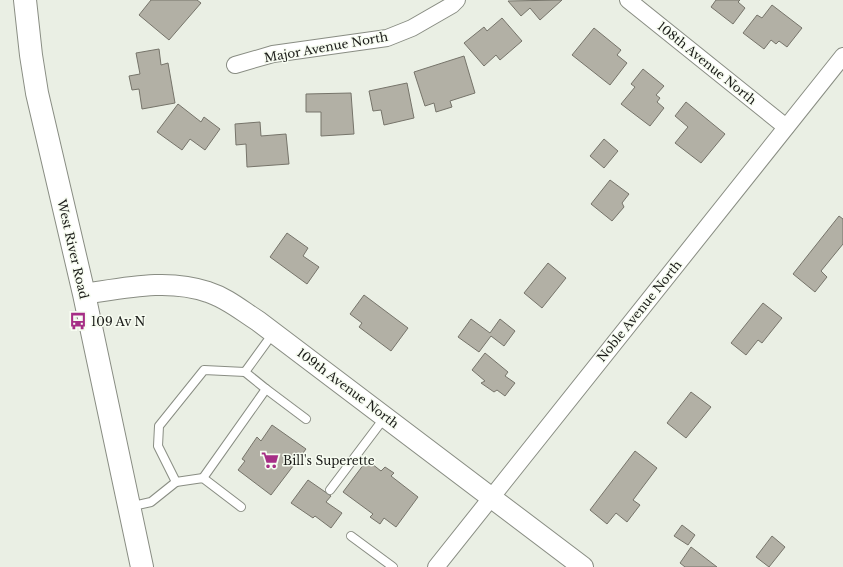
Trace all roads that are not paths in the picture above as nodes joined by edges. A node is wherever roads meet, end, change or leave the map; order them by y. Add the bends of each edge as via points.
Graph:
1 (25, 0) edge
2 (457, 0) edge
3 (628, 0) edge
4 (843, 56) edge
5 (235, 65) dead end
6 (786, 127) junction
7 (84, 294) junction
8 (274, 332) junction
9 (245, 372) junction
10 (266, 389) junction
11 (386, 417) junction
12 (306, 419) dead end
13 (203, 478) junction
14 (176, 482) junction
15 (330, 490) dead end
16 (493, 497) junction
17 (128, 507) junction
18 (241, 508) dead end
19 (352, 536) dead end
20 (142, 567) edge
21 (392, 567) edge
22 (436, 567) edge
23 (584, 567) edge

1 - 7 main road, West River Road via 37,93
2 - 5 street, Major Avenue North via 412,28 387,38 273,54
3 - 6 street, 108th Avenue North
4 - 6 street, Noble Avenue North
6 - 16 street, Noble Avenue North
7 - 8 street, 109th Avenue North via 165,284 192,288 226,300
7 - 17 main road, West River Road
8 - 9 lane
8 - 11 street, 109th Avenue North
9 - 10 lane
9 - 14 lane via 204,370 159,426 158,446
10 - 12 lane
10 - 13 lane
11 - 15 lane
11 - 16 street, 109th Avenue North
13 - 14 lane
13 - 18 lane
14 - 17 lane via 151,502
16 - 22 street, Noble Avenue North
16 - 23 street, 109th Avenue North
17 - 20 main road, West River Road
19 - 21 lane

